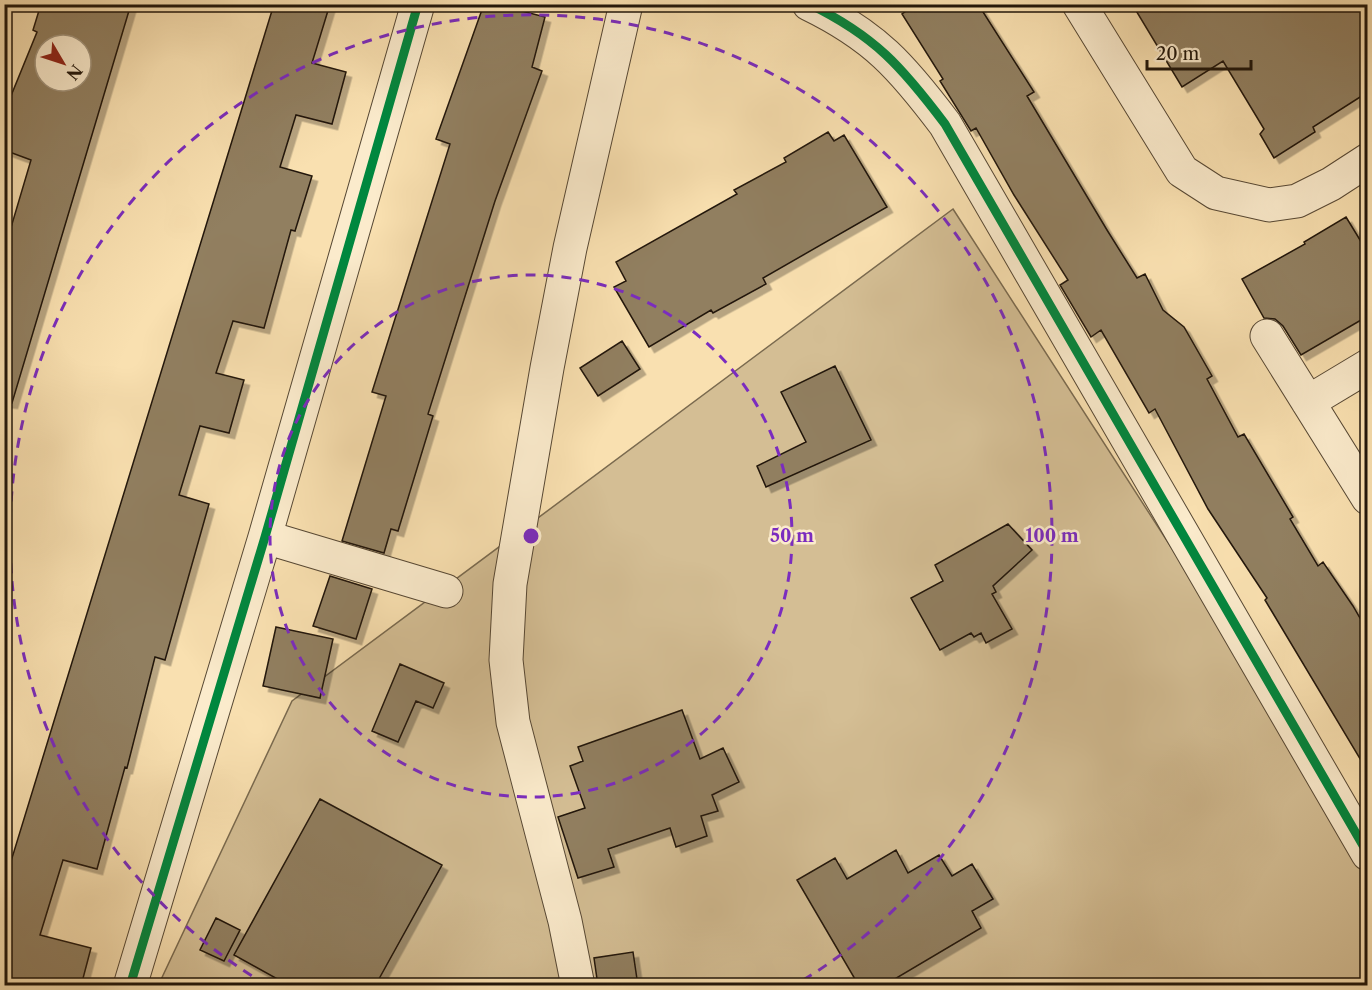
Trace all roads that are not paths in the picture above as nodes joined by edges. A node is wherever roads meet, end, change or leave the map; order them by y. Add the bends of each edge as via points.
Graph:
1 (418, 4) edge
2 (626, 4) edge
3 (809, 4) edge
4 (1078, 4) edge
5 (1368, 160) edge
6 (1268, 336) dead end
7 (1368, 366) edge
8 (1308, 402) junction
9 (1368, 498) edge
10 (264, 537) junction
11 (446, 591) dead end
12 (1368, 854) edge
13 (130, 986) edge
14 (578, 986) edge

1 - 10 street
2 - 14 street via 547,368 510,584 506,649 513,722
3 - 12 street via 852,26 893,60 945,124
4 - 5 street via 1182,171 1216,193 1269,205 1297,201
6 - 8 street
7 - 8 street
8 - 9 street
10 - 11 street
10 - 13 street

